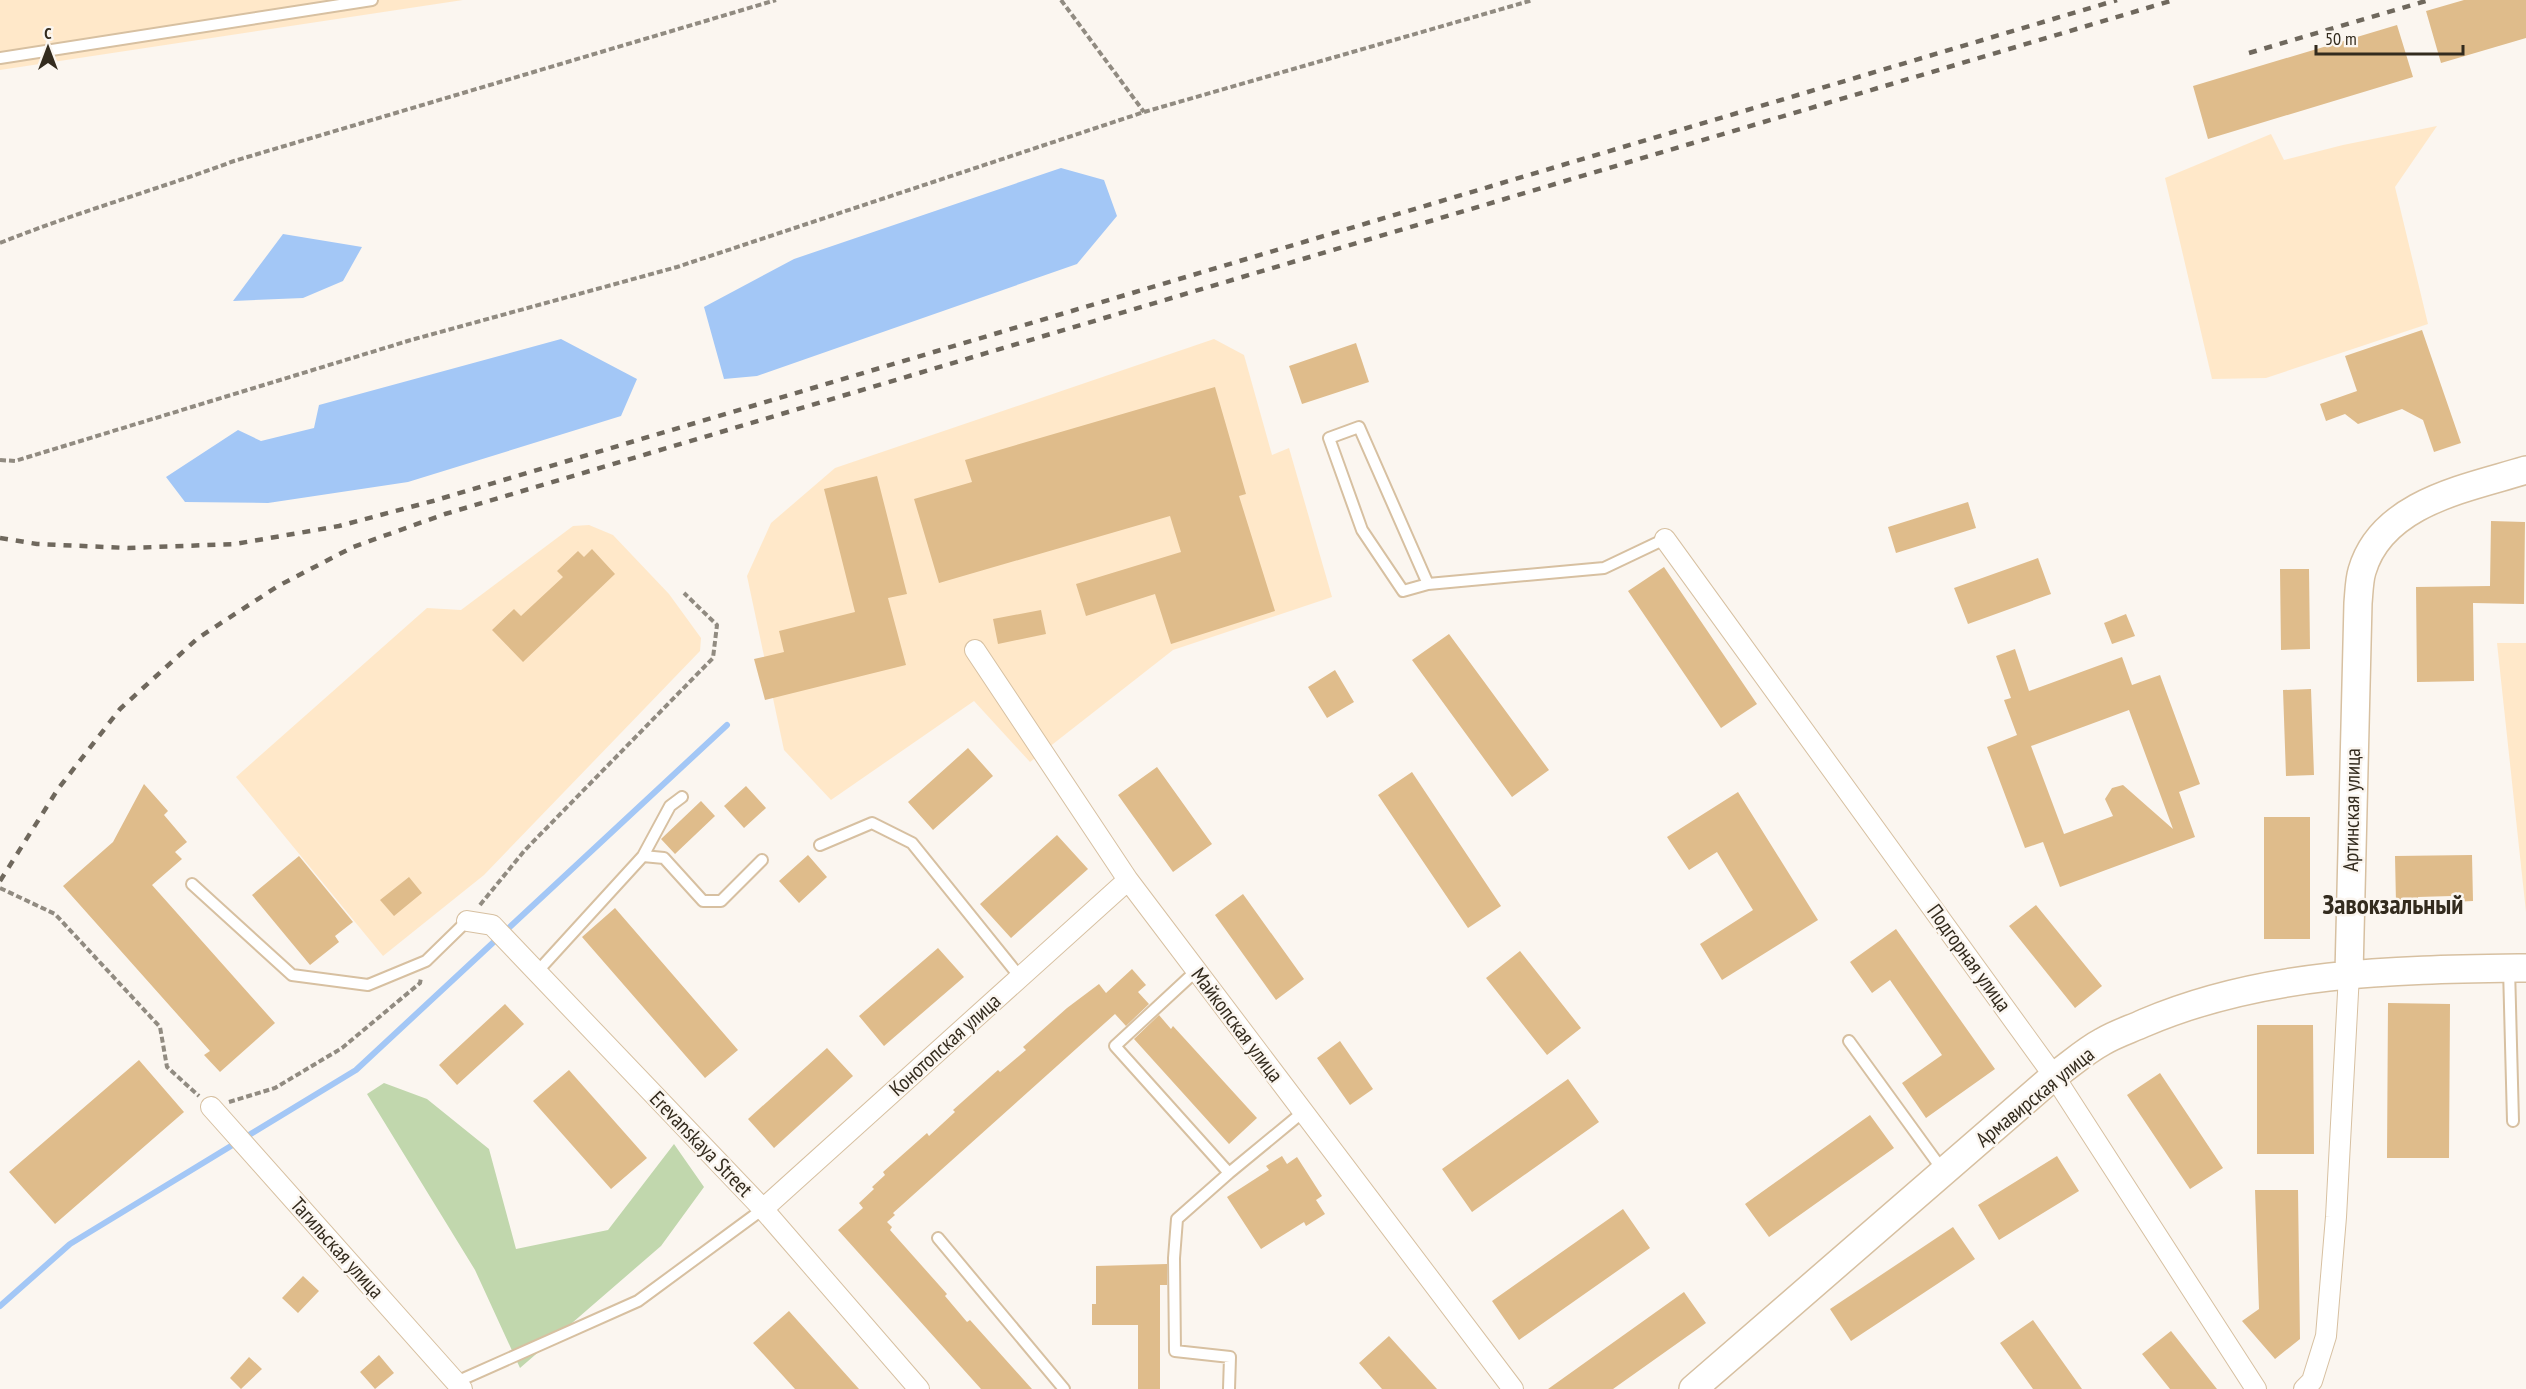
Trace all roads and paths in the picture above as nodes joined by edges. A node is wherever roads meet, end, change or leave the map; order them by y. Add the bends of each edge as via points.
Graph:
1 (372, 0) edge
2 (776, 0) edge
3 (1061, 0) edge
4 (1533, 0) edge
5 (0, 58) edge
6 (1144, 112) junction
7 (0, 243) edge
8 (0, 460) edge
9 (2526, 470) edge
10 (1665, 539) joint
11 (1428, 584) junction
12 (684, 593) dead end
13 (975, 650) dead end
14 (682, 797) dead end
15 (820, 845) dead end
16 (643, 856) junction
17 (762, 860) dead end
18 (1128, 880) junction
19 (192, 884) dead end
20 (0, 888) edge
21 (467, 921) junction
22 (426, 961) junction
23 (2517, 968) edge
24 (1196, 971) junction
25 (537, 972) junction
26 (2349, 974) junction
27 (1020, 977) junction
28 (1849, 1041) dead end
29 (2054, 1076) junction
30 (211, 1107) junction
31 (1303, 1112) junction
32 (2513, 1121) dead end
33 (1944, 1172) junction
34 (1229, 1173) junction
35 (762, 1209) junction
36 (938, 1238) dead end
37 (456, 1386) edge
38 (919, 1389) edge
39 (1064, 1389) edge
40 (1229, 1389) edge
41 (1513, 1389) edge
42 (1693, 1389) edge
43 (2256, 1389) edge
44 (2304, 1389) edge

1 - 5 lane
2 - 7 path via 234,160
3 - 6 path
4 - 6 path
6 - 8 path via 677,267 411,340 15,461
9 - 26 main road, Артинская улица via 2411,510 2377,542 2362,570 2352,781
10 - 11 lane via 1604,568
10 - 29 street, Подгорная улица
11 - 11 lane via 1403,591 1362,530 1329,438 1359,427
12 - 21 path via 717,625 713,658 525,850
13 - 18 street, Майкопская улица
14 - 16 lane via 670,806
15 - 27 lane via 873,823 912,843
16 - 17 lane via 664,858 703,900 712,901 721,901
16 - 25 lane
18 - 24 street, Майкопская улица
18 - 27 street, Конотопская улица
19 - 22 lane via 292,975 368,985
20 - 30 path via 55,914 160,1027 167,1067
21 - 22 lane
21 - 25 street, Erevanskaya Street via 492,925
22 - 30 path via 420,983 342,1048 275,1088
23 - 26 main road, Армавирская улица
23 - 32 lane
24 - 31 street, Майкопская улица
24 - 34 lane via 1115,1046
25 - 35 street, Erevanskaya Street
26 - 29 main road, Армавирская улица via 2265,985 2169,1013 2103,1041
26 - 44 street, Артинская улица via 2326,1335 2312,1381
27 - 35 street, Конотопская улица
28 - 33 lane
29 - 33 main road, Армавирская улица
29 - 43 street, Подгорная улица
30 - 37 street, Тагильская улица
31 - 34 lane
31 - 41 street, Майкопская улица
33 - 42 main road, Армавирская улица
34 - 40 lane via 1177,1219 1173,1258 1175,1351 1230,1358
35 - 37 lane via 638,1301
35 - 38 street, Erevanskaya Street
36 - 39 lane

